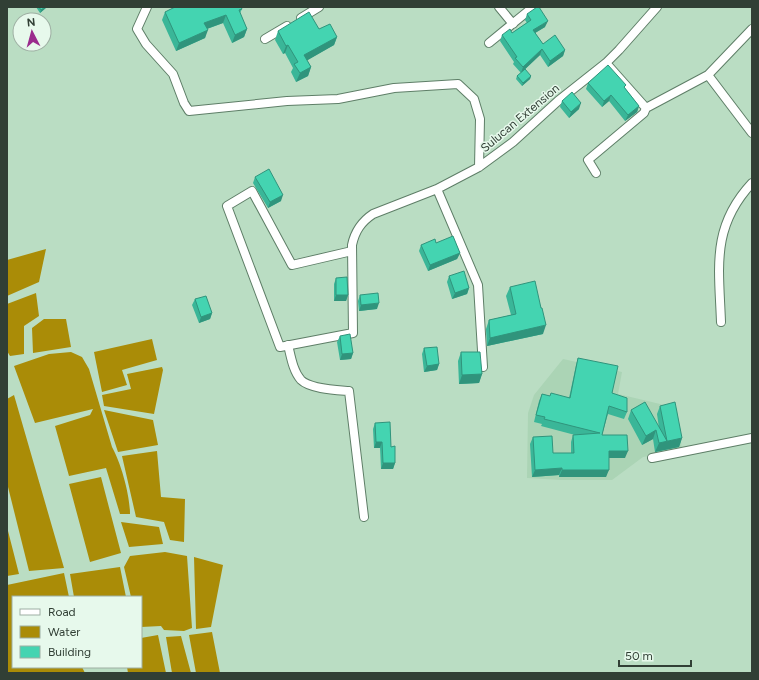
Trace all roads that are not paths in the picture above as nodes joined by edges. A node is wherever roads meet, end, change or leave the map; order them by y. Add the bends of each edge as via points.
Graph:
1 (147, 7) edge
2 (319, 7) edge
3 (499, 7) edge
4 (532, 7) edge
5 (657, 7) edge
6 (512, 24) junction
7 (752, 29) edge
8 (265, 38) dead end
9 (489, 43) dead end
10 (606, 63) junction
11 (708, 75) junction
12 (646, 108) junction
13 (752, 133) edge
14 (479, 167) junction
15 (596, 173) dead end
16 (752, 183) edge
17 (437, 189) junction
18 (352, 251) junction
19 (721, 322) dead end
20 (288, 345) junction
21 (483, 367) edge
22 (752, 438) edge
23 (652, 458) dead end
24 (364, 517) dead end

1 - 14 street via 137,29 146,44 173,74 189,111 287,101 338,99 394,88 458,84 474,99 480,119
2 - 8 street
3 - 6 street
4 - 6 street
5 - 10 street, Sulucan Extension
6 - 9 street
7 - 11 street
10 - 12 street
10 - 14 street, Sulucan Extension via 558,101 513,142
11 - 12 street
11 - 13 street
12 - 15 street via 644,113 588,160
14 - 17 street, Sulucan Extension
16 - 19 street via 741,194 729,215 721,238 718,264
17 - 18 street, Sulucan Extension via 369,216 355,234
17 - 21 street via 478,285
18 - 20 street, Sulucan Extension via 353,333
18 - 20 street via 292,265 252,191 227,206 280,347
20 - 24 street via 293,366 302,381 322,389 349,391
22 - 23 street

